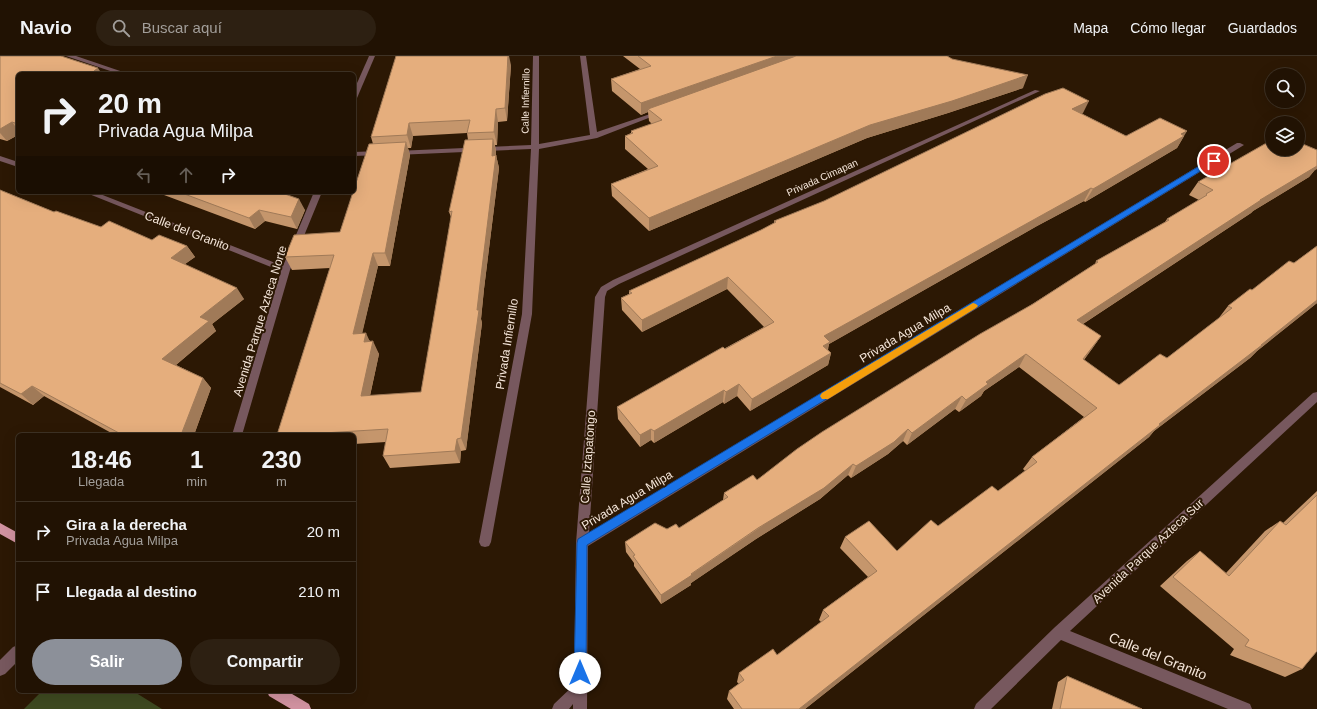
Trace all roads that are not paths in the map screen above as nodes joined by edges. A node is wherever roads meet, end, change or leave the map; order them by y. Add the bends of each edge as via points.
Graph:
1 (69, 56) edge
2 (372, 56) edge
3 (536, 56) edge
4 (584, 56) edge
5 (120, 72) edge
6 (1037, 91) dead end
7 (356, 93) edge
8 (665, 111) edge
9 (594, 136) junction
10 (1240, 145) dead end
11 (535, 147) junction
12 (356, 154) edge
13 (0, 158) edge
14 (16, 164) edge
15 (93, 194) edge
16 (317, 194) edge
17 (286, 270) junction
18 (616, 282) joint
19 (1317, 396) edge
20 (238, 433) edge
21 (0, 528) edge
22 (16, 538) edge
23 (485, 542) dead end
24 (582, 543) junction
25 (1059, 633) junction
26 (16, 654) edge
27 (0, 670) edge
28 (580, 688) junction
29 (277, 693) edge
30 (304, 709) edge
31 (559, 709) edge
32 (580, 709) edge
33 (981, 709) edge
34 (1245, 709) edge

1 - 5 street
2 - 7 street
3 - 11 street, Calle Infiernillo
4 - 9 street
6 - 18 street, Privada Cimapan
8 - 9 street
9 - 11 street
10 - 24 street, Privada Agua Milpa
11 - 12 street
11 - 23 street, Privada Infiernillo via 527,314
13 - 14 street
15 - 17 street, Calle del Granito
16 - 17 street, Avenida Parque Azteca Norte
17 - 20 street, Avenida Parque Azteca Norte
18 - 24 street, Calle Iztapatongo via 604,289 600,297
19 - 25 street, Avenida Parque Azteca Sur
21 - 22 main road
24 - 28 street, Calle Iztapatongo
25 - 33 street, Avenida Parque Azteca Sur
25 - 34 street, Calle del Granito
26 - 27 street
28 - 31 street
28 - 32 street, Calle Iztapatongo
29 - 30 main road

